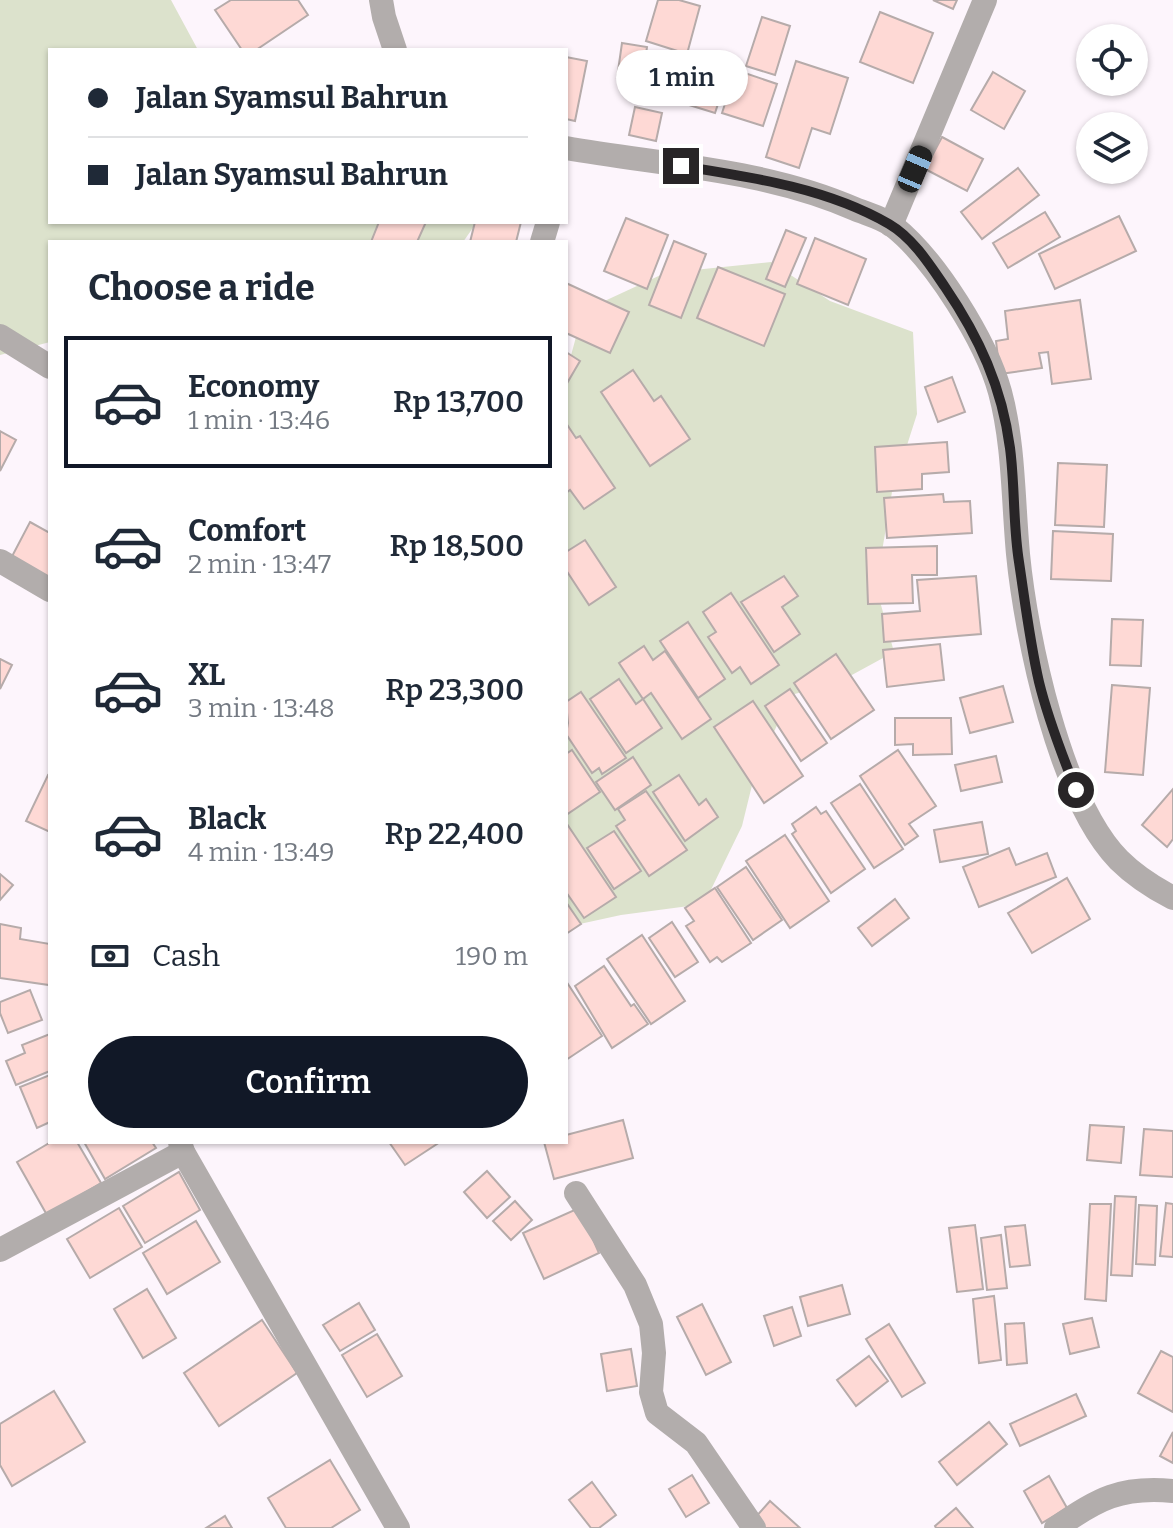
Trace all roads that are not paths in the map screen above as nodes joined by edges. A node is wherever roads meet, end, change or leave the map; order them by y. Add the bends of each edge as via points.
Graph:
1 (381, 0) edge
2 (985, 0) edge
3 (394, 48) edge
4 (568, 154) edge
5 (891, 225) junction
6 (0, 336) edge
7 (48, 366) edge
8 (0, 561) edge
9 (48, 589) edge
10 (1173, 898) edge
11 (181, 1147) edge
12 (576, 1193) dead end
13 (0, 1250) edge
14 (1173, 1491) edge
15 (398, 1528) edge
16 (754, 1528) edge
17 (1056, 1528) edge

1 - 3 street
2 - 5 street
4 - 5 street via 763,179
5 - 10 street via 924,256 954,300 980,343 999,391 1039,682 1076,790 1118,859
6 - 7 street
8 - 9 street
11 - 13 street
11 - 15 street
12 - 16 street via 635,1285 651,1324 651,1392 657,1413 696,1443
14 - 17 street via 1128,1490 1100,1500

